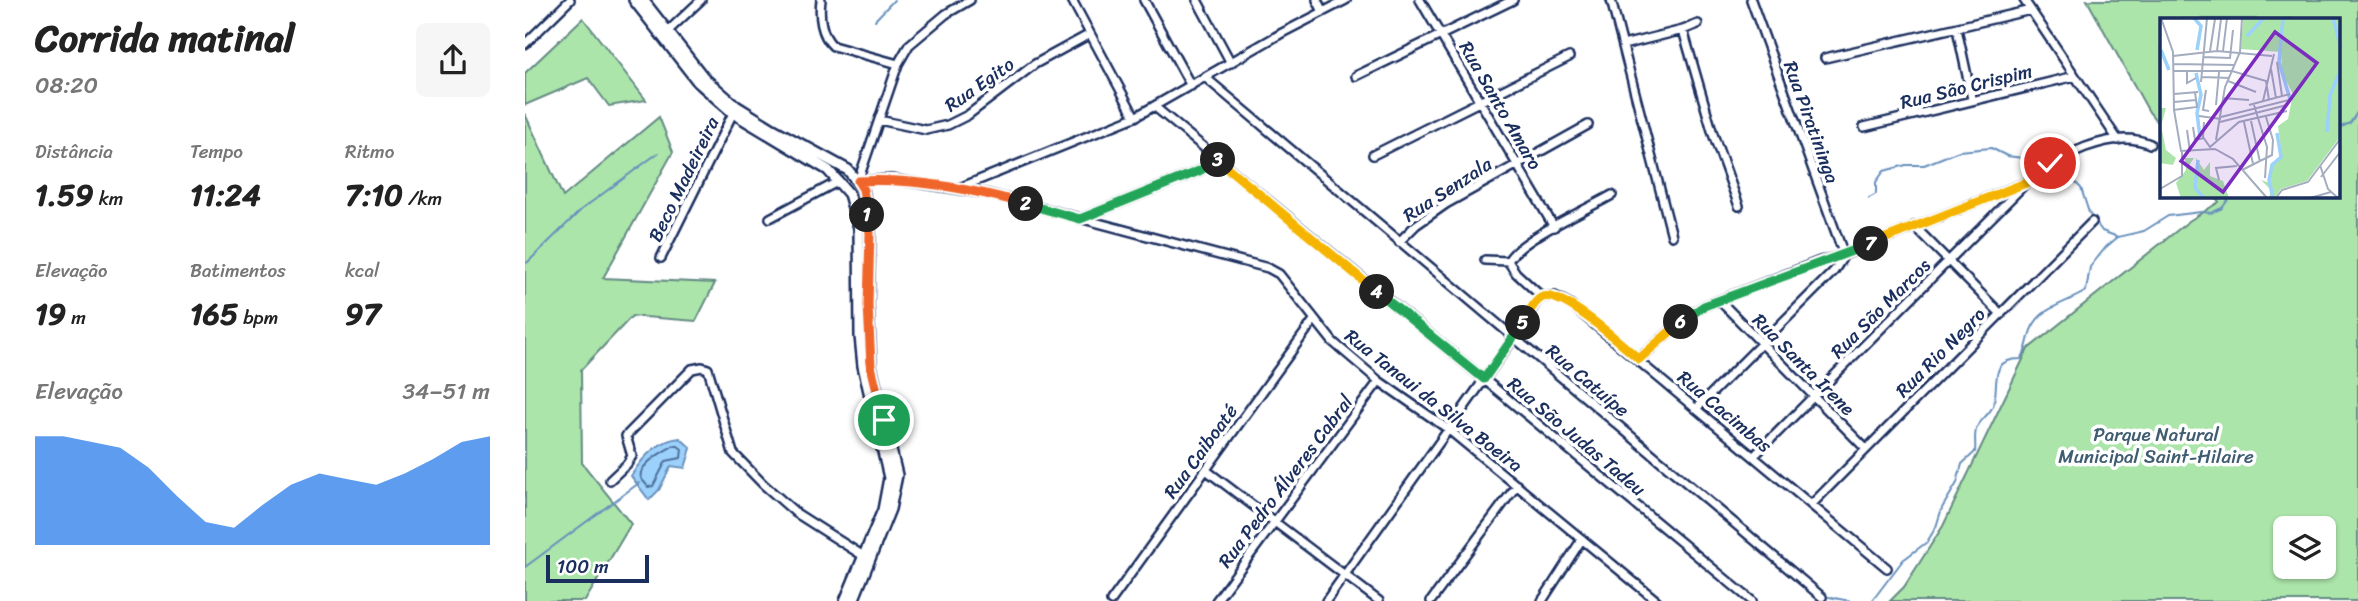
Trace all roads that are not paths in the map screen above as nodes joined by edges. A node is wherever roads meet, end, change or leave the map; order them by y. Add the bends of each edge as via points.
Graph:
1 (570, 0) edge
2 (634, 0) edge
3 (643, 0) edge
4 (701, 0) edge
5 (821, 0) edge
6 (970, 0) edge
7 (1072, 0) edge
8 (1144, 0) edge
9 (1197, 0) edge
10 (1317, 0) edge
11 (1346, 0) edge
12 (1420, 0) edge
13 (1513, 0) edge
14 (1611, 0) edge
15 (1751, 0) edge
16 (2024, 0) edge
17 (2031, 10) junction
18 (1323, 12) junction
19 (1698, 24) dead end
20 (1957, 29) junction
21 (1683, 30) junction
22 (667, 32) junction
23 (1090, 34) junction
24 (1442, 36) junction
25 (525, 44) edge
26 (1623, 45) junction
27 (1569, 57) dead end
28 (1825, 58) dead end
29 (1231, 63) junction
30 (898, 64) junction
31 (1356, 76) dead end
32 (2075, 76) junction
33 (1206, 78) junction
34 (1191, 86) junction
35 (1972, 99) junction
36 (1479, 101) junction
37 (1155, 107) junction
38 (733, 113) junction
39 (1135, 117) junction
40 (879, 121) junction
41 (1588, 125) dead end
42 (1864, 127) dead end
43 (2118, 140) junction
44 (2150, 144) dead end
45 (1373, 155) dead end
46 (1217, 159) junction
47 (1517, 164) junction
48 (848, 170) junction
49 (839, 181) junction
50 (2028, 182) junction
51 (860, 185) junction
52 (958, 188) junction
53 (849, 194) junction
54 (1612, 195) dead end
55 (1739, 206) dead end
56 (770, 218) dead end
57 (1080, 219) junction
58 (2092, 222) dead end
59 (1914, 226) junction
60 (1554, 227) junction
61 (1672, 236) dead end
62 (1399, 242) junction
63 (1844, 255) junction
64 (661, 258) dead end
65 (1485, 260) dead end
66 (1508, 261) junction
67 (1948, 261) junction
68 (1542, 297) junction
69 (1720, 301) junction
70 (2001, 314) junction
71 (1314, 320) junction
72 (1513, 339) junction
73 (1761, 343) junction
74 (1639, 359) junction
75 (1484, 379) junction
76 (1380, 381) junction
77 (1814, 396) junction
78 (1697, 408) junction
79 (1448, 429) junction
80 (1865, 449) junction
81 (1753, 456) junction
82 (1206, 470) junction
83 (610, 480) dead end
84 (1517, 485) junction
85 (1811, 505) junction
86 (1274, 523) junction
87 (1582, 539) junction
88 (865, 557) junction
89 (1887, 568) dead end
90 (1344, 575) junction
91 (1822, 597) dead end
92 (1651, 599) edge
93 (845, 601) edge
94 (853, 601) edge
95 (1111, 601) edge
96 (1216, 601) edge
97 (1326, 601) edge
98 (1379, 601) edge
99 (1431, 601) edge
100 (1542, 601) edge
101 (1752, 601) edge

1 - 25 street
2 - 38 main road via 684,66
3 - 22 main road
4 - 22 street
5 - 30 street via 823,29 833,46
6 - 30 street via 927,28
7 - 23 street
8 - 34 street
9 - 29 street
10 - 18 street
11 - 18 street
12 - 24 street, Rua Santo Amaro
13 - 24 street
14 - 26 street
15 - 63 street, Rua Piratininga
16 - 17 street
17 - 20 street
17 - 32 street
18 - 29 street
19 - 21 street
20 - 28 street
20 - 35 street
21 - 26 street
21 - 55 street
22 - 48 main road via 704,78 736,106
23 - 39 street
23 - 40 street, Rua Egito via 1035,64 948,125 926,130
24 - 31 street
24 - 36 street, Rua Santo Amaro
26 - 61 street
27 - 36 street
29 - 33 street
30 - 40 street
32 - 35 street, Rua São Crispim
32 - 43 street
33 - 34 street
33 - 62 street, Rua Catuípe
34 - 37 street
35 - 42 street, Rua São Crispim
36 - 45 street
36 - 47 street, Rua Santo Amaro
37 - 39 street
37 - 46 street, Rua São Judas Tadeu
38 - 49 main road
38 - 64 street, Beco Madeireira
39 - 52 street
40 - 51 street
41 - 47 street, Rua Senzala
43 - 44 street via 2134,138
43 - 50 street, Rua São Marcos via 2050,163
46 - 57 street via 1199,171
46 - 75 street, Rua São Judas Tadeu
47 - 60 street, Rua Santo Amaro
47 - 62 street, Rua Senzala via 1446,204
48 - 49 main road
48 - 51 main road
49 - 53 main road
49 - 56 street
50 - 59 street
50 - 67 street, Rua São Marcos
51 - 52 street, Rua Tanaui da Silva Boeira via 891,179
51 - 53 main road
51 - 94 main road via 870,233 871,366 897,475 890,509
52 - 57 street, Rua Tanaui da Silva Boeira
53 - 88 main road via 859,228 863,366 889,478 883,510
54 - 60 street
57 - 71 street, Rua Tanaui da Silva Boeira via 1268,268 1279,274
58 - 70 street, Rua Rio Negro
59 - 63 street
59 - 67 street
60 - 66 street via 1529,240
62 - 72 street, Rua Catuípe
63 - 69 street
63 - 73 street via 1834,271
65 - 66 street
66 - 68 street, Rua Cacimbas
67 - 70 street
67 - 77 street, Rua São Marcos
68 - 72 street
68 - 74 street, Rua Cacimbas via 1556,296 1570,304
69 - 73 street, Rua Santa Irene
69 - 74 street via 1684,319
70 - 80 street, Rua Rio Negro
71 - 76 street, Rua Tanaui da Silva Boeira
71 - 82 street, Rua Caiboaté
72 - 75 street
72 - 91 street, Rua Catuípe
73 - 77 street, Rua Santa Irene
73 - 78 street
74 - 78 street, Rua Cacimbas
75 - 79 street
75 - 101 street, Rua São Judas Tadeu
76 - 79 street, Rua Tanaui da Silva Boeira
76 - 86 street, Rua Pedro Álveres Cabral
77 - 80 street, Rua Santa Irene
77 - 81 street, Rua São Marcos
78 - 81 street, Rua Cacimbas
79 - 84 street, Rua Tanaui da Silva Boeira
79 - 90 street
80 - 85 street, Rua Rio Negro
81 - 85 street, Rua Cacimbas
82 - 86 street
82 - 95 street, Rua Caiboaté
83 - 88 street via 632,456 626,436 692,369 702,366 708,369 733,453 796,513
84 - 87 street, Rua Tanaui da Silva Boeira
84 - 99 street
85 - 89 street, Rua Cacimbas
86 - 90 street
86 - 96 street, Rua Pedro Álveres Cabral
87 - 92 street, Rua Tanaui da Silva Boeira
87 - 100 street
88 - 93 main road
90 - 97 street
90 - 98 street

